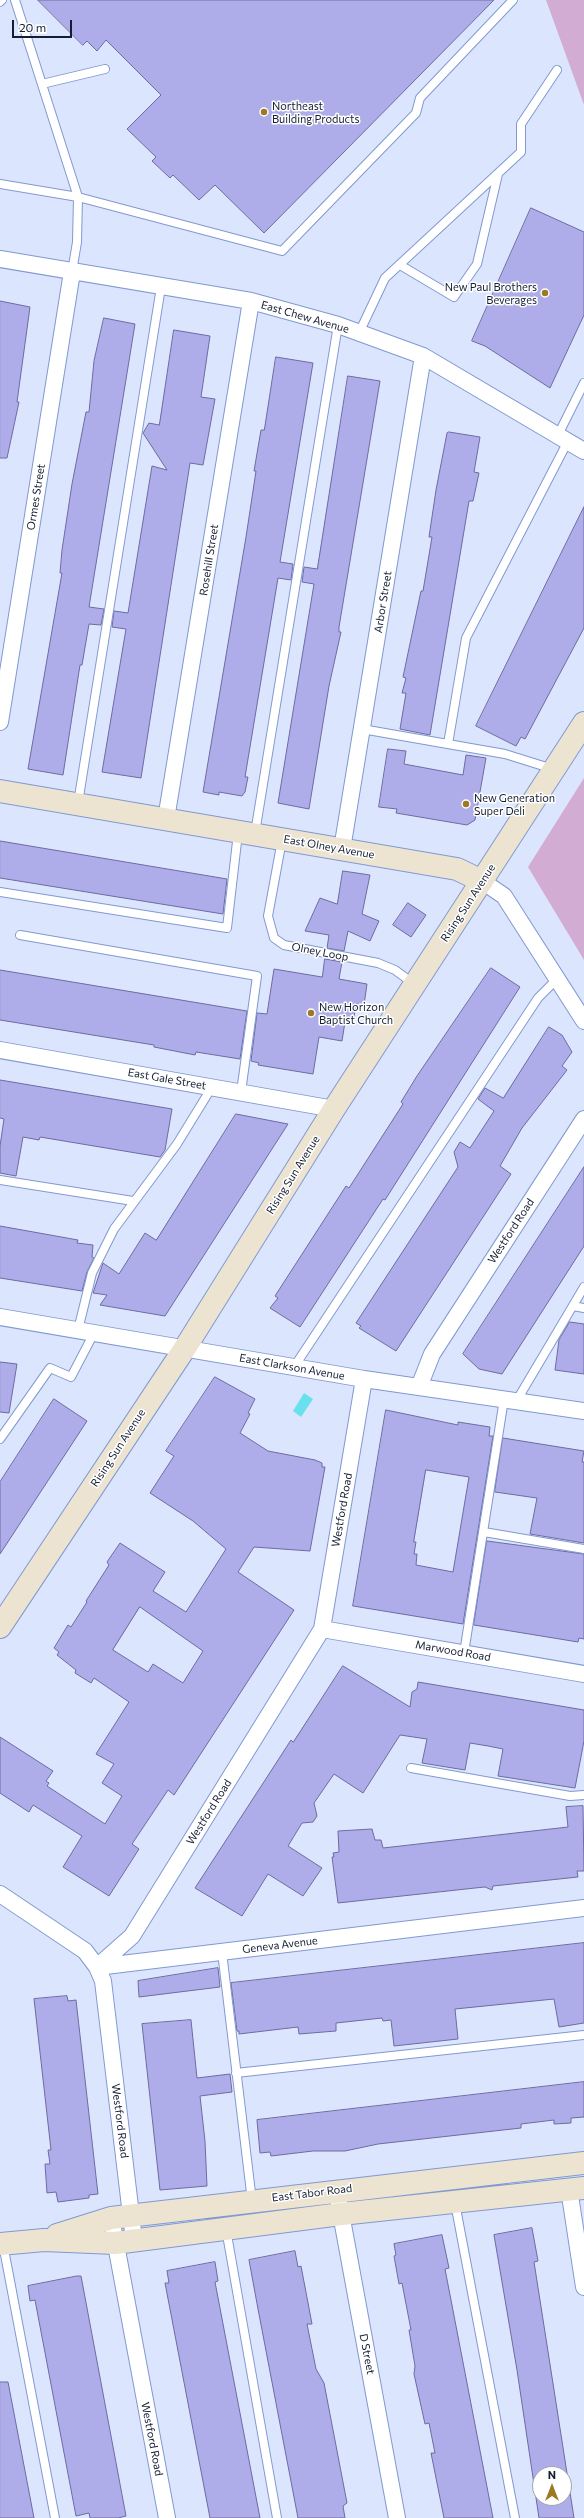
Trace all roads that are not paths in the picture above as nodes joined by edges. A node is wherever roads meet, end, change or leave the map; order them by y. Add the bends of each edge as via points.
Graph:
1 (2, 0) edge
2 (15, 0) edge
3 (512, 0) edge
4 (0, 2) edge
5 (105, 69) dead end
6 (557, 70) dead end
7 (42, 84) junction
8 (498, 174) junction
9 (0, 184) edge
10 (78, 197) junction
11 (0, 259) edge
12 (400, 265) junction
13 (72, 272) junction
14 (162, 287) junction
15 (251, 301) junction
16 (338, 325) junction
17 (359, 333) junction
18 (423, 356) junction
19 (584, 383) edge
20 (563, 438) junction
21 (584, 451) edge
22 (0, 722) edge
23 (584, 723) edge
24 (362, 729) junction
25 (448, 744) junction
26 (554, 770) junction
27 (0, 791) edge
28 (78, 804) junction
29 (166, 819) junction
30 (247, 832) junction
31 (282, 839) junction
32 (342, 849) junction
33 (482, 881) junction
34 (0, 892) edge
35 (20, 935) dead end
36 (557, 979) junction
37 (415, 985) junction
38 (584, 1022) edge
39 (0, 1050) edge
40 (212, 1087) junction
41 (241, 1092) junction
42 (334, 1109) junction
43 (584, 1119) edge
44 (0, 1180) edge
45 (133, 1201) junction
46 (584, 1287) edge
47 (573, 1306) junction
48 (584, 1308) edge
49 (0, 1317) edge
50 (78, 1330) junction
51 (94, 1333) junction
52 (185, 1348) junction
53 (294, 1367) junction
54 (364, 1379) junction
55 (419, 1387) junction
56 (511, 1400) junction
57 (584, 1411) edge
58 (0, 1439) edge
59 (484, 1532) junction
60 (584, 1549) edge
61 (0, 1627) edge
62 (322, 1629) junction
63 (464, 1653) junction
64 (584, 1674) edge
65 (411, 1768) dead end
66 (584, 1795) edge
67 (0, 1894) edge
68 (584, 1908) edge
69 (222, 1952) junction
70 (97, 1968) junction
71 (584, 2035) edge
72 (236, 2073) junction
73 (584, 2163) edge
74 (577, 2188) edge
75 (336, 2190) junction
76 (252, 2201) junction
77 (455, 2202) junction
78 (341, 2214) junction
79 (121, 2217) junction
80 (226, 2228) junction
81 (44, 2240) junction
82 (125, 2241) junction
83 (2, 2244) edge
84 (584, 2287) edge
85 (55, 2518) edge
86 (168, 2518) edge
87 (277, 2518) edge
88 (398, 2518) edge
89 (515, 2518) edge

1 - 4 lane
2 - 7 lane
3 - 10 lane via 420,98 416,114 282,251
5 - 7 lane
6 - 8 lane via 521,124 521,152
7 - 10 lane
8 - 12 lane
8 - 12 lane via 477,264 454,297
9 - 10 lane
10 - 13 lane via 77,242
11 - 13 street, East Chew Avenue
12 - 17 lane via 385,278
13 - 14 street, East Chew Avenue
13 - 22 street, Ormes Street
14 - 15 street, East Chew Avenue
14 - 28 lane
15 - 16 street, East Chew Avenue
15 - 29 street, Rosehill Street
16 - 17 street, East Chew Avenue
16 - 30 lane
17 - 18 street, East Chew Avenue
18 - 20 street, East Chew Avenue
18 - 24 street, Arbor Street
19 - 20 lane
20 - 21 street, East Chew Avenue
20 - 25 lane via 466,638
23 - 26 street, Rising Sun Avenue
24 - 25 lane
24 - 32 street, Arbor Street
25 - 26 lane via 505,754
26 - 33 street, Rising Sun Avenue
27 - 28 street, East Olney Avenue
28 - 29 street, East Olney Avenue
29 - 30 street, East Olney Avenue
30 - 31 street, East Olney Avenue
30 - 34 lane via 227,928
31 - 32 street, East Olney Avenue
31 - 37 lane, Olney Loop via 268,916 274,938 284,945 378,963 395,970
32 - 33 street, East Olney Avenue via 457,868
33 - 36 street, East Olney Avenue via 504,896
33 - 37 street, Rising Sun Avenue
35 - 41 lane via 256,976
36 - 38 street, East Olney Avenue
36 - 53 lane via 538,998
37 - 42 street, Rising Sun Avenue
39 - 40 street, East Gale Street
40 - 41 street, East Gale Street
40 - 45 lane via 178,1144
41 - 42 street, East Gale Street
42 - 52 street, Rising Sun Avenue
43 - 55 street, Westford Road via 432,1354
44 - 45 lane
45 - 50 lane via 114,1230 92,1273
46 - 47 lane
47 - 48 lane
47 - 56 lane
49 - 50 street, East Clarkson Avenue
50 - 51 street, East Clarkson Avenue
51 - 52 street, East Clarkson Avenue
51 - 58 lane via 71,1377 50,1368
52 - 53 street, East Clarkson Avenue
52 - 61 street, Rising Sun Avenue
53 - 54 street, East Clarkson Avenue
54 - 55 street, East Clarkson Avenue
54 - 62 street, Westford Road
55 - 56 street, East Clarkson Avenue
56 - 57 street, East Clarkson Avenue
56 - 59 lane
59 - 60 lane
59 - 63 lane
62 - 63 street, Marwood Road
62 - 70 street, Westford Road via 132,1936
63 - 64 street, Marwood Road
65 - 66 lane via 570,1796
67 - 70 street via 85,1951
68 - 69 street, Geneva Avenue
69 - 70 street, Geneva Avenue
69 - 72 lane
70 - 79 street, Westford Road via 103,1981
71 - 72 lane
72 - 76 lane
73 - 75 street, East Tabor Road
74 - 77 street, East Tabor Road
74 - 84 street
75 - 76 street, East Tabor Road
75 - 78 street, D Street
76 - 79 street, East Tabor Road
77 - 78 street, East Tabor Road
77 - 89 lane
78 - 80 street, East Tabor Road
78 - 88 street, D Street
79 - 81 street, East Tabor Road
79 - 82 street, Westford Road
80 - 82 street, East Tabor Road
80 - 87 lane
81 - 82 street, East Tabor Road
81 - 83 street, East Tabor Road
82 - 86 street, Westford Road
83 - 85 lane

